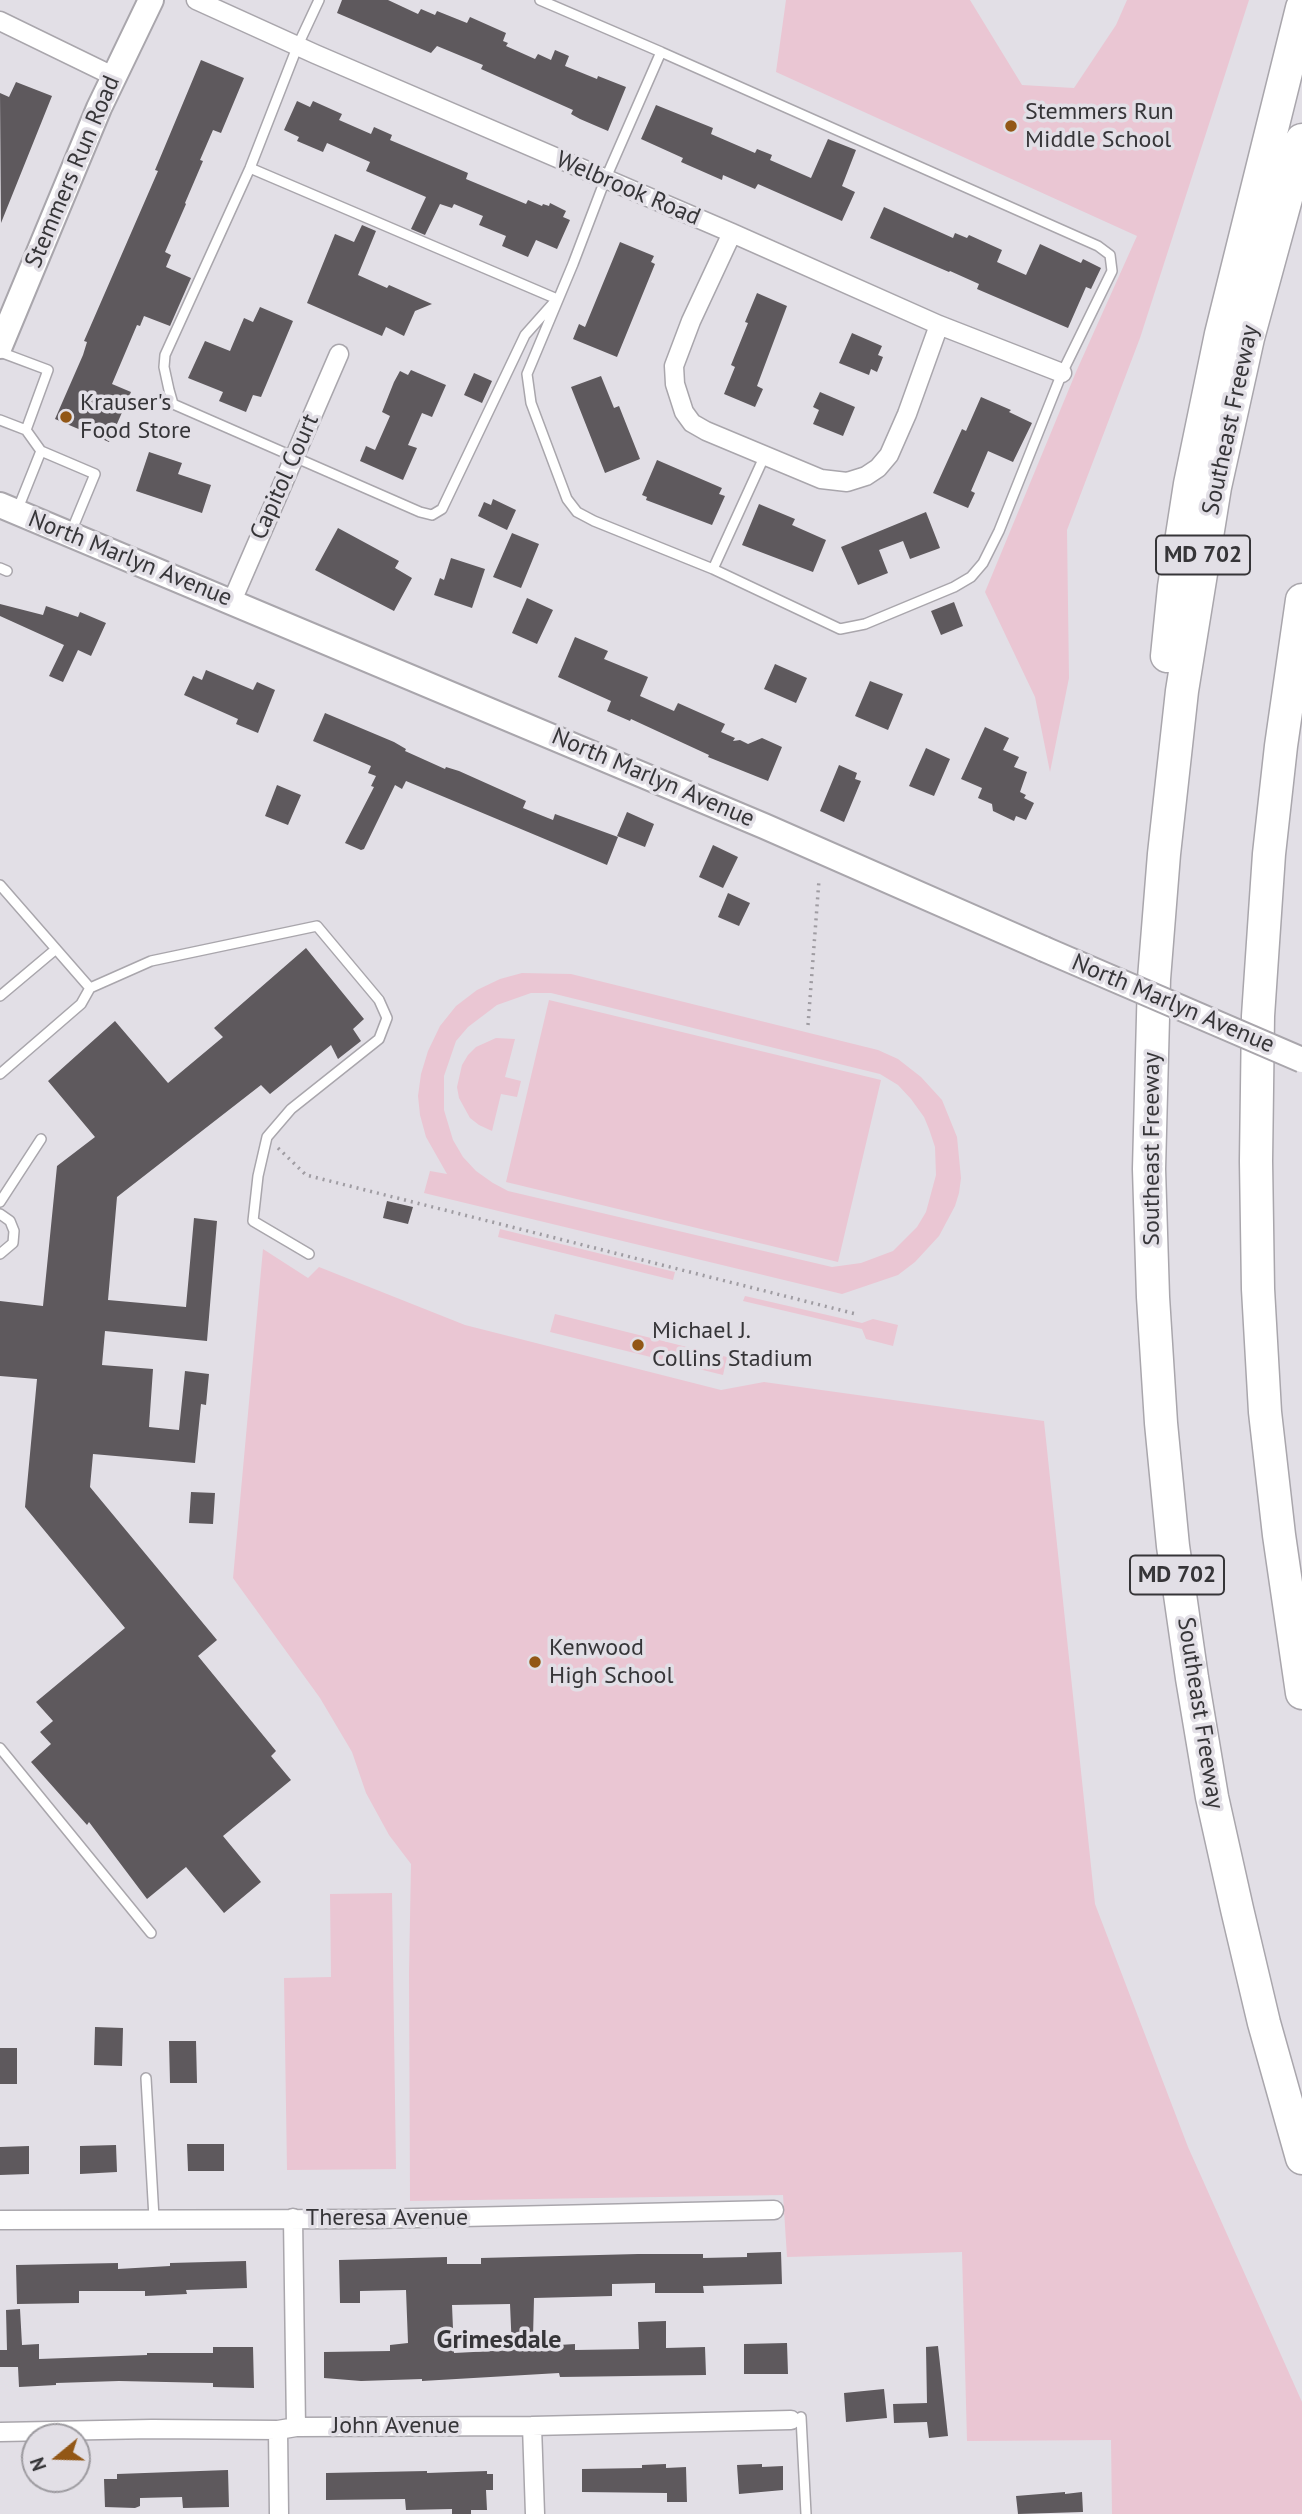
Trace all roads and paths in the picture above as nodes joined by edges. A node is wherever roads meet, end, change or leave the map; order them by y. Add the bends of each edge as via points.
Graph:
1 (151, 0) edge
2 (196, 0) edge
3 (319, 0) edge
4 (540, 0) edge
5 (1302, 8) edge
6 (0, 21) edge
7 (298, 45) junction
8 (661, 52) junction
9 (113, 76) junction
10 (1302, 140) edge
11 (250, 168) junction
12 (605, 180) junction
13 (732, 233) junction
14 (557, 299) junction
15 (939, 325) junction
16 (0, 346) edge
17 (0, 352) edge
18 (339, 354) dead end
19 (1062, 373) junction
20 (0, 420) edge
21 (26, 430) junction
22 (41, 451) junction
23 (765, 455) junction
24 (295, 456) junction
25 (8, 508) edge
26 (70, 534) junction
27 (713, 569) junction
28 (1302, 600) edge
29 (232, 601) junction
30 (1302, 697) edge
31 (820, 880) dead end
32 (0, 885) edge
33 (56, 949) junction
34 (1154, 979) junction
35 (90, 988) junction
36 (0, 996) edge
37 (1258, 1016) junction
38 (808, 1025) dead end
39 (1302, 1060) edge
40 (0, 1074) edge
41 (267, 1137) junction
42 (41, 1139) dead end
43 (0, 1202) edge
44 (0, 1214) edge
45 (0, 1254) edge
46 (309, 1254) dead end
47 (856, 1314) dead end
48 (1302, 1693) edge
49 (0, 1748) edge
50 (151, 1933) dead end
51 (146, 2078) dead end
52 (1302, 2158) edge
53 (774, 2210) dead end
54 (154, 2218) junction
55 (293, 2218) junction
56 (0, 2220) edge
57 (796, 2418) joint
58 (532, 2426) junction
59 (287, 2428) junction
60 (0, 2432) edge
61 (279, 2514) edge
62 (535, 2514) edge
63 (806, 2514) edge

1 - 9 street, Stemmers Run Road
2 - 7 street, Welbrook Road
3 - 7 lane
4 - 8 lane
5 - 34 highway via 1221,334 1176,574 1164,690
6 - 9 street
7 - 11 lane
7 - 12 street, Welbrook Road
8 - 12 lane
8 - 19 lane via 1110,255 1112,271
9 - 16 street, Stemmers Run Road
10 - 34 highway, Southeast Freeway / MD 702 via 1248,338 1213,500 1182,691
11 - 14 lane
11 - 24 lane via 165,355 164,367 173,404
12 - 13 street, Welbrook Road
12 - 14 lane
13 - 15 street, Welbrook Road
13 - 23 street via 691,321 674,366 674,384 692,424
14 - 24 lane via 525,335 442,509 432,514 420,512
14 - 27 lane via 527,374 531,403 568,499 577,512 594,521
15 - 19 street, Welbrook Road
15 - 23 street via 907,414 889,455 878,468 857,480 834,481
17 - 21 lane via 48,370
18 - 24 street, Capitol Court
19 - 27 lane via 999,531 971,578 865,624 840,629
20 - 21 lane
21 - 22 lane
22 - 25 lane
22 - 26 lane via 95,474
23 - 27 lane
24 - 29 street, Capitol Court
25 - 26 street, North Marlyn Avenue
26 - 29 street, North Marlyn Avenue
28 - 37 highway via 1272,827
29 - 39 street, North Marlyn Avenue, bridge via 764,825
30 - 37 highway via 1275,854
31 - 38 path
32 - 33 lane
33 - 35 lane
33 - 36 lane
34 - 52 highway, Southeast Freeway / MD 702 via 1149,1169 1153,1297 1173,1546 1212,1797 1264,2023
35 - 40 lane via 81,1004
35 - 41 lane via 151,961 317,926 379,1000 387,1018 379,1039 291,1109
37 - 48 highway via 1255,1161 1265,1412
41 - 46 lane via 253,1221
41 - 47 path via 306,1175
42 - 43 lane
44 - 45 lane via 14,1231 13,1242
49 - 50 lane
51 - 54 lane
53 - 55 street, Theresa Avenue
54 - 55 street, Theresa Avenue
54 - 56 street, Theresa Avenue
55 - 59 street
57 - 58 street, John Avenue
57 - 63 lane
58 - 59 street, John Avenue
58 - 62 street
59 - 60 street, John Avenue
59 - 61 street

